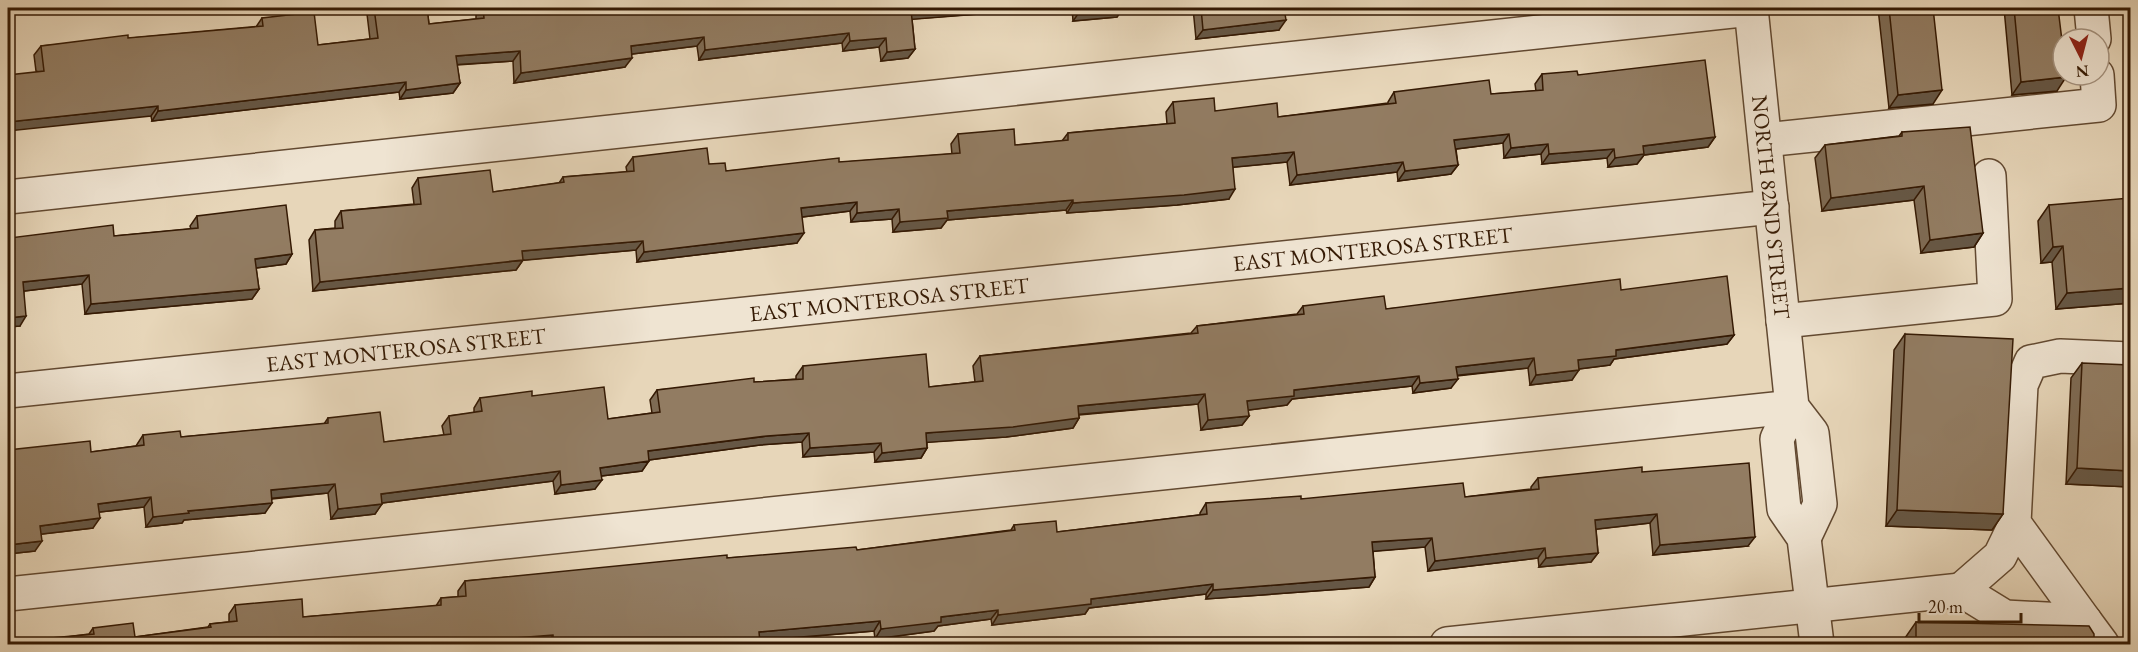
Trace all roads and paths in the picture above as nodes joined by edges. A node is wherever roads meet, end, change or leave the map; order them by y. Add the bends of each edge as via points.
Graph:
1 (1751, 8) edge
2 (2091, 8) edge
3 (2093, 27) edge
4 (2098, 87) edge
5 (1765, 140) junction
6 (1989, 176) dead end
7 (8, 197) edge
8 (1772, 207) junction
9 (1783, 321) junction
10 (2130, 359) edge
11 (8, 391) edge
12 (1792, 407) junction
13 (2015, 525) junction
14 (1961, 590) junction
15 (8, 594) edge
16 (1813, 608) junction
17 (2093, 633) edge
18 (1447, 645) edge
19 (1817, 645) edge

1 - 5 street, NORTH 82ND STREET
1 - 7 street
2 - 3 street
4 - 5 street via 2099,105
5 - 8 street, NORTH 82ND STREET
6 - 9 street via 1995,299
8 - 9 street, NORTH 82ND STREET
8 - 11 street, EAST MONTEROSA STREET
9 - 12 street, NORTH 82ND STREET
10 - 13 street via 2060,356 2031,362 2021,385
12 - 15 street
12 - 16 street via 1812,433 1820,504 1804,538
13 - 14 street via 2000,556
13 - 17 street
14 - 16 street
14 - 17 street via 2005,617
16 - 18 street
16 - 19 street

